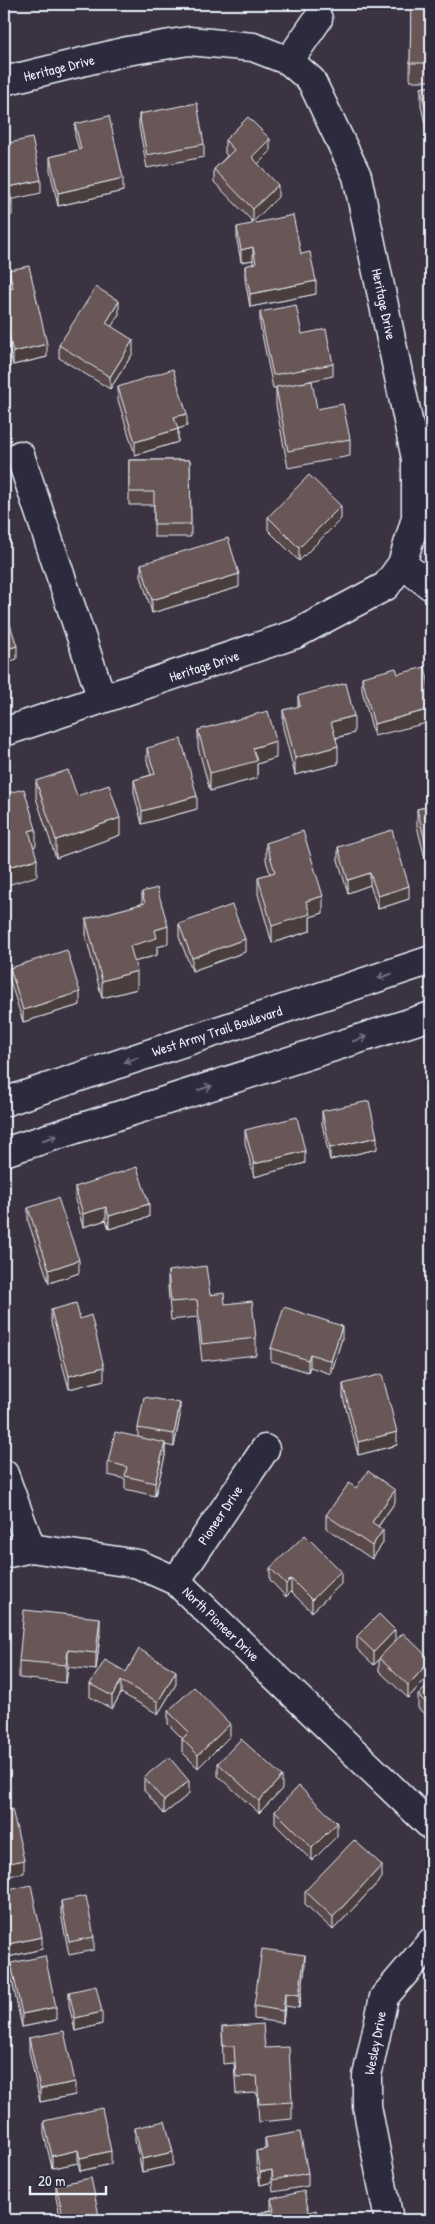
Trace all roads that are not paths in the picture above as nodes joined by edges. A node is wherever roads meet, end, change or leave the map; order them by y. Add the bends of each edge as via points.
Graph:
1 (318, 19) dead end
2 (289, 61) junction
3 (4, 81) edge
4 (20, 455) dead end
5 (402, 564) junction
6 (431, 586) edge
7 (102, 699) junction
8 (4, 732) edge
9 (431, 960) edge
10 (431, 1016) edge
11 (4, 1102) edge
12 (4, 1152) edge
13 (265, 1449) dead end
14 (4, 1474) edge
15 (31, 1548) junction
16 (4, 1554) edge
17 (176, 1581) junction
18 (431, 1826) edge
19 (431, 1942) edge
20 (390, 2220) edge

1 - 2 street
2 - 3 street, Heritage Drive via 253,46 189,41 126,51
2 - 5 street, Heritage Drive via 311,80 357,176 416,459 416,518
4 - 7 street
5 - 6 street
5 - 7 street, Heritage Drive via 386,586 296,634
7 - 8 street, Heritage Drive
9 -> 11 street, West Army Trail Boulevard
12 -> 10 street
13 - 17 street, Pioneer Drive
14 - 15 street
15 - 16 street
15 - 17 street, North Pioneer Drive via 138,1564
17 - 18 street, North Pioneer Drive
19 - 20 street, Wesley Drive via 384,1997 367,2076 367,2106

